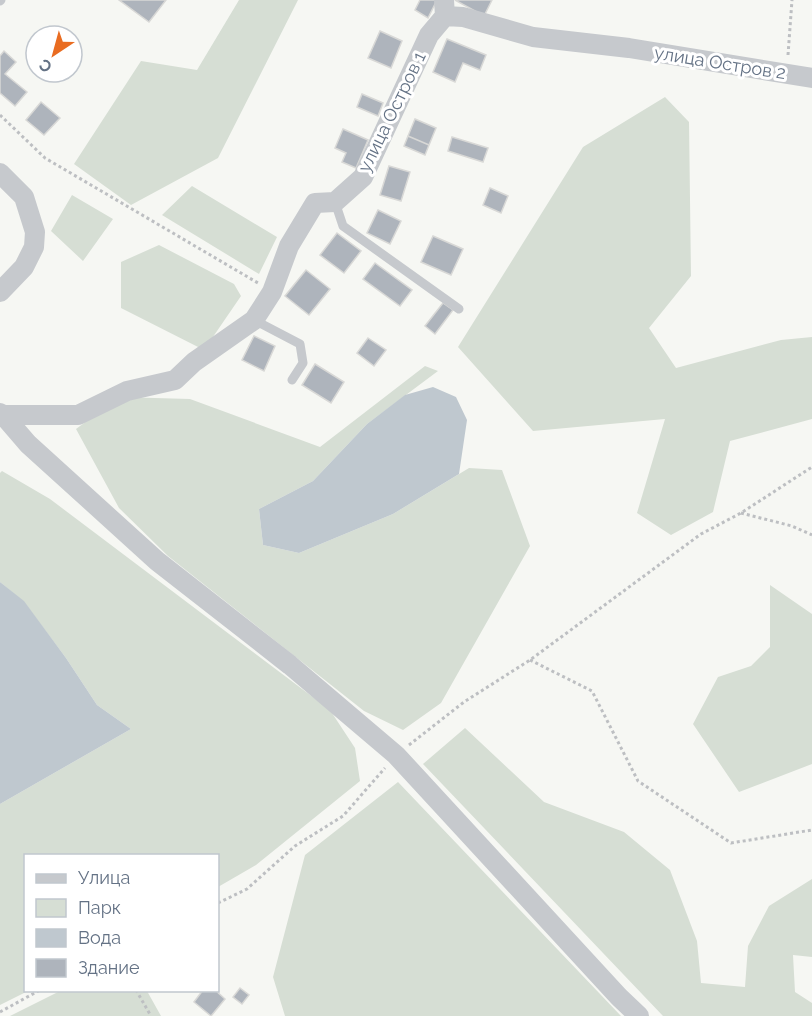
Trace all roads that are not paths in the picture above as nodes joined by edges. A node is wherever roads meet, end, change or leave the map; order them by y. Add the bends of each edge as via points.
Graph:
1 (445, 8) edge
2 (629, 48) joint
3 (812, 78) edge
4 (0, 173) edge
5 (335, 202) junction
6 (0, 292) edge
7 (459, 309) dead end
8 (254, 320) junction
9 (292, 380) dead end
10 (1, 414) edge
11 (639, 1016) edge

1 - 2 street, улица Остров 1 via 533,37
1 - 5 street, улица Остров 1 via 429,34 363,177
2 - 3 street, улица Остров 2
4 - 6 street via 24,197 35,232 34,247 24,267
5 - 7 lane via 344,226
5 - 8 street, улица Остров 1 via 315,203 289,246 272,292
8 - 9 lane via 300,344 303,363
8 - 10 street, улица Остров 1 via 194,362 176,380 127,392 78,415
10 - 11 street via 28,444 157,561 290,664 396,755

